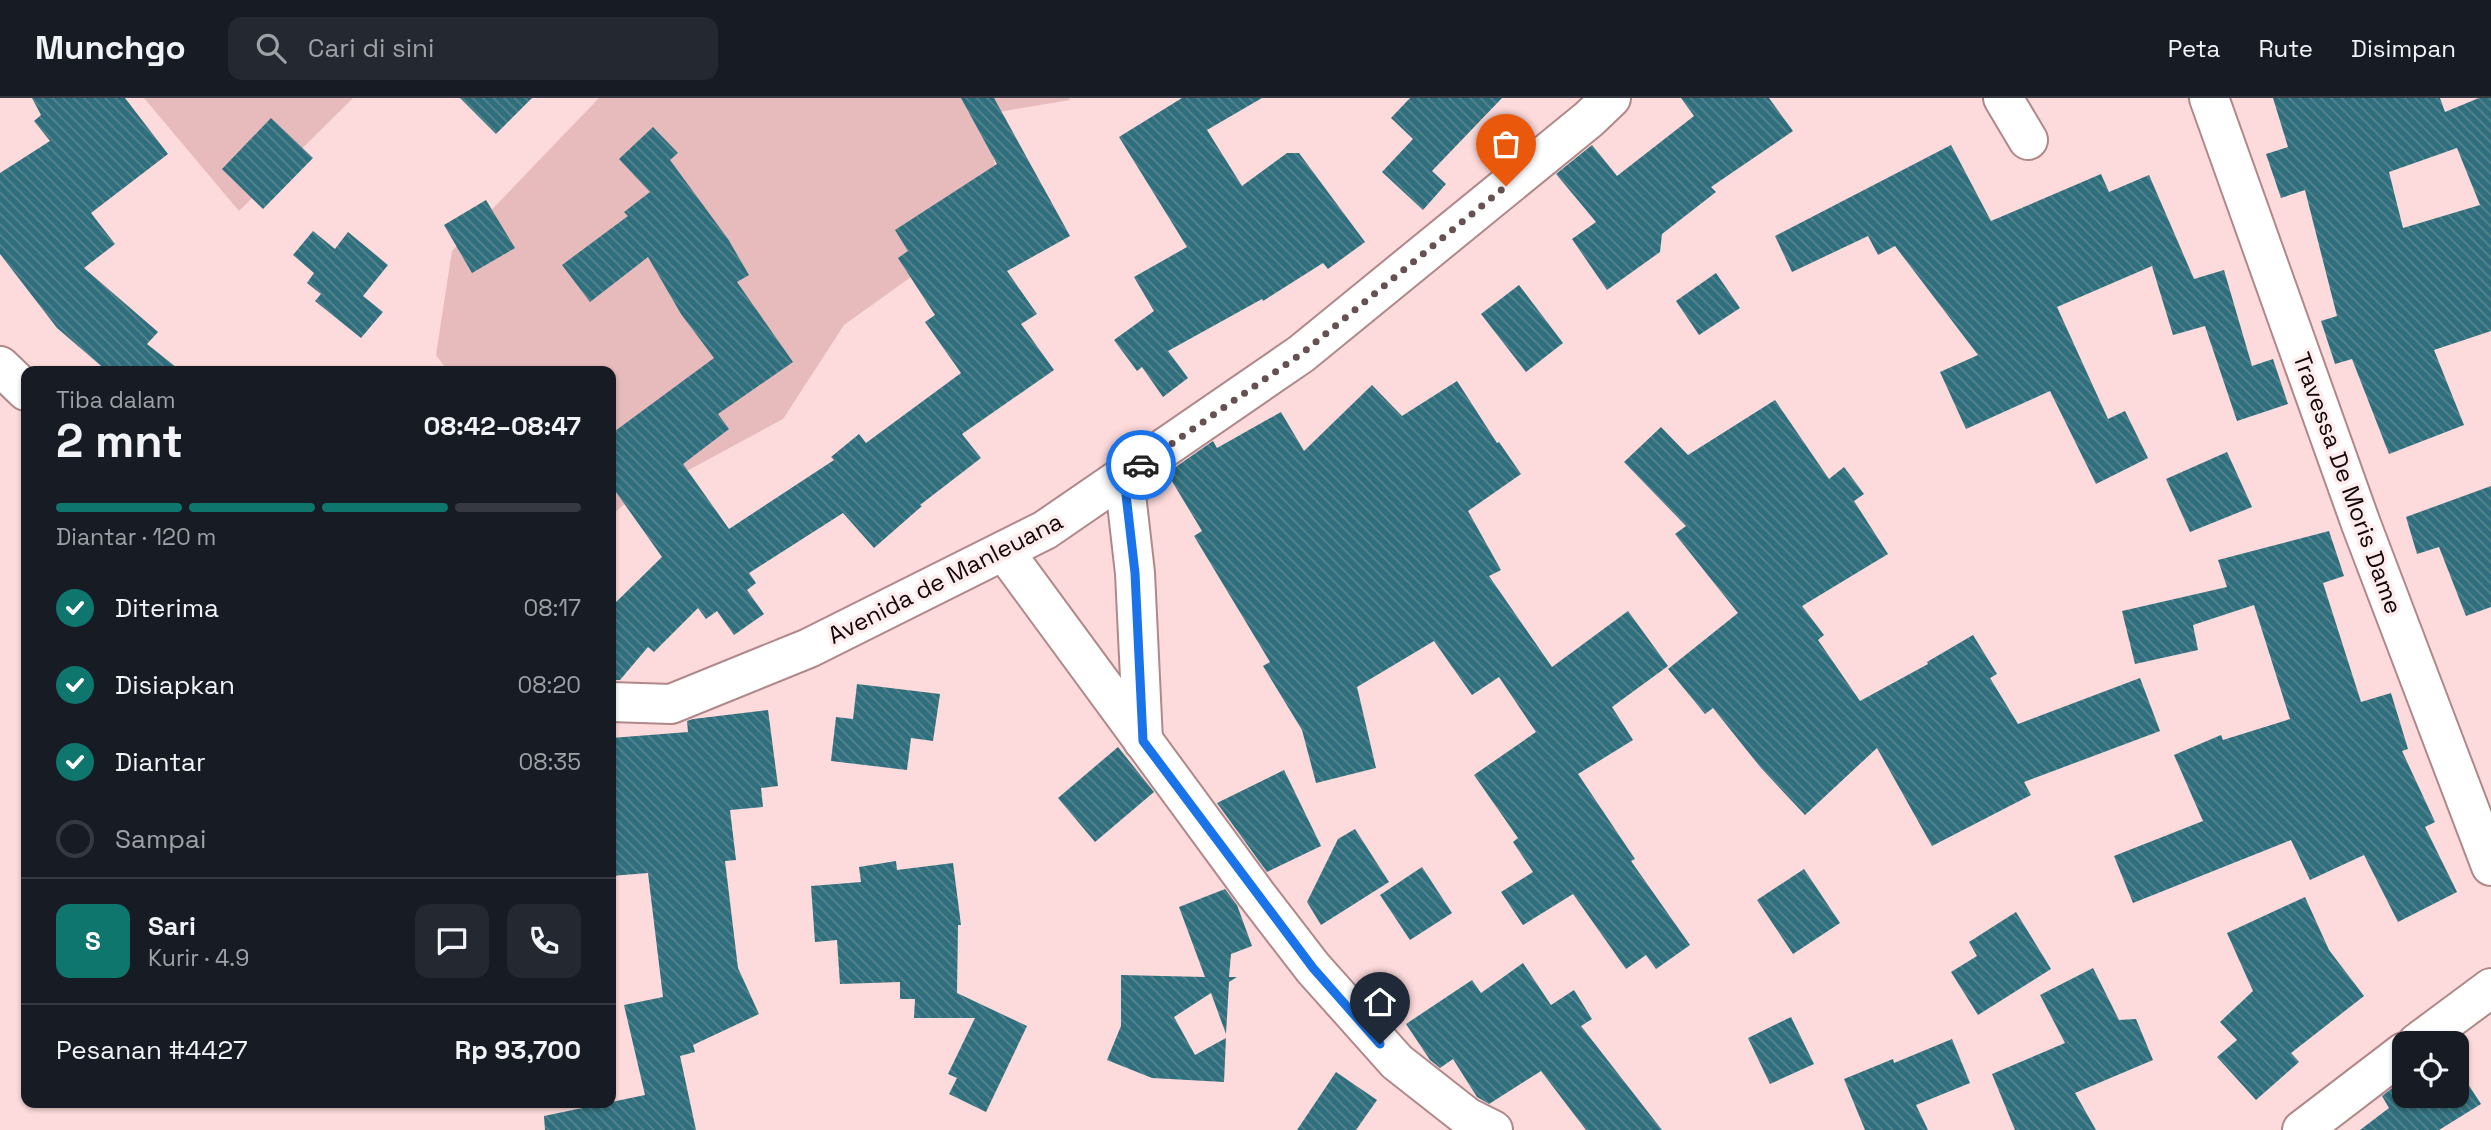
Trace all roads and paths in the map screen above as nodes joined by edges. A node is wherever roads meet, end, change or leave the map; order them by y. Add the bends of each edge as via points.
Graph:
1 (1612, 98) edge
2 (2003, 98) edge
3 (2209, 98) edge
4 (2028, 140) dead end
5 (0, 366) edge
6 (21, 385) edge
7 (1124, 477) junction
8 (1004, 551) junction
9 (616, 702) edge
10 (1143, 741) junction
11 (2491, 866) edge
12 (2491, 988) edge
13 (2433, 1031) edge
14 (2392, 1061) edge
15 (1493, 1130) edge
16 (2302, 1130) edge

1 - 7 street, Avenida de Manleuana via 1301,354
2 - 4 street
3 - 11 street, Travessa De Moris Dame via 2361,524
5 - 6 street
7 - 8 street, Avenida de Manleuana via 1045,530
7 - 10 street via 1135,573
8 - 9 street, Avenida de Manleuana via 809,648 671,704
8 - 10 street
10 - 15 street via 1313,968 1397,1062 1467,1117
12 - 13 street
14 - 16 street

